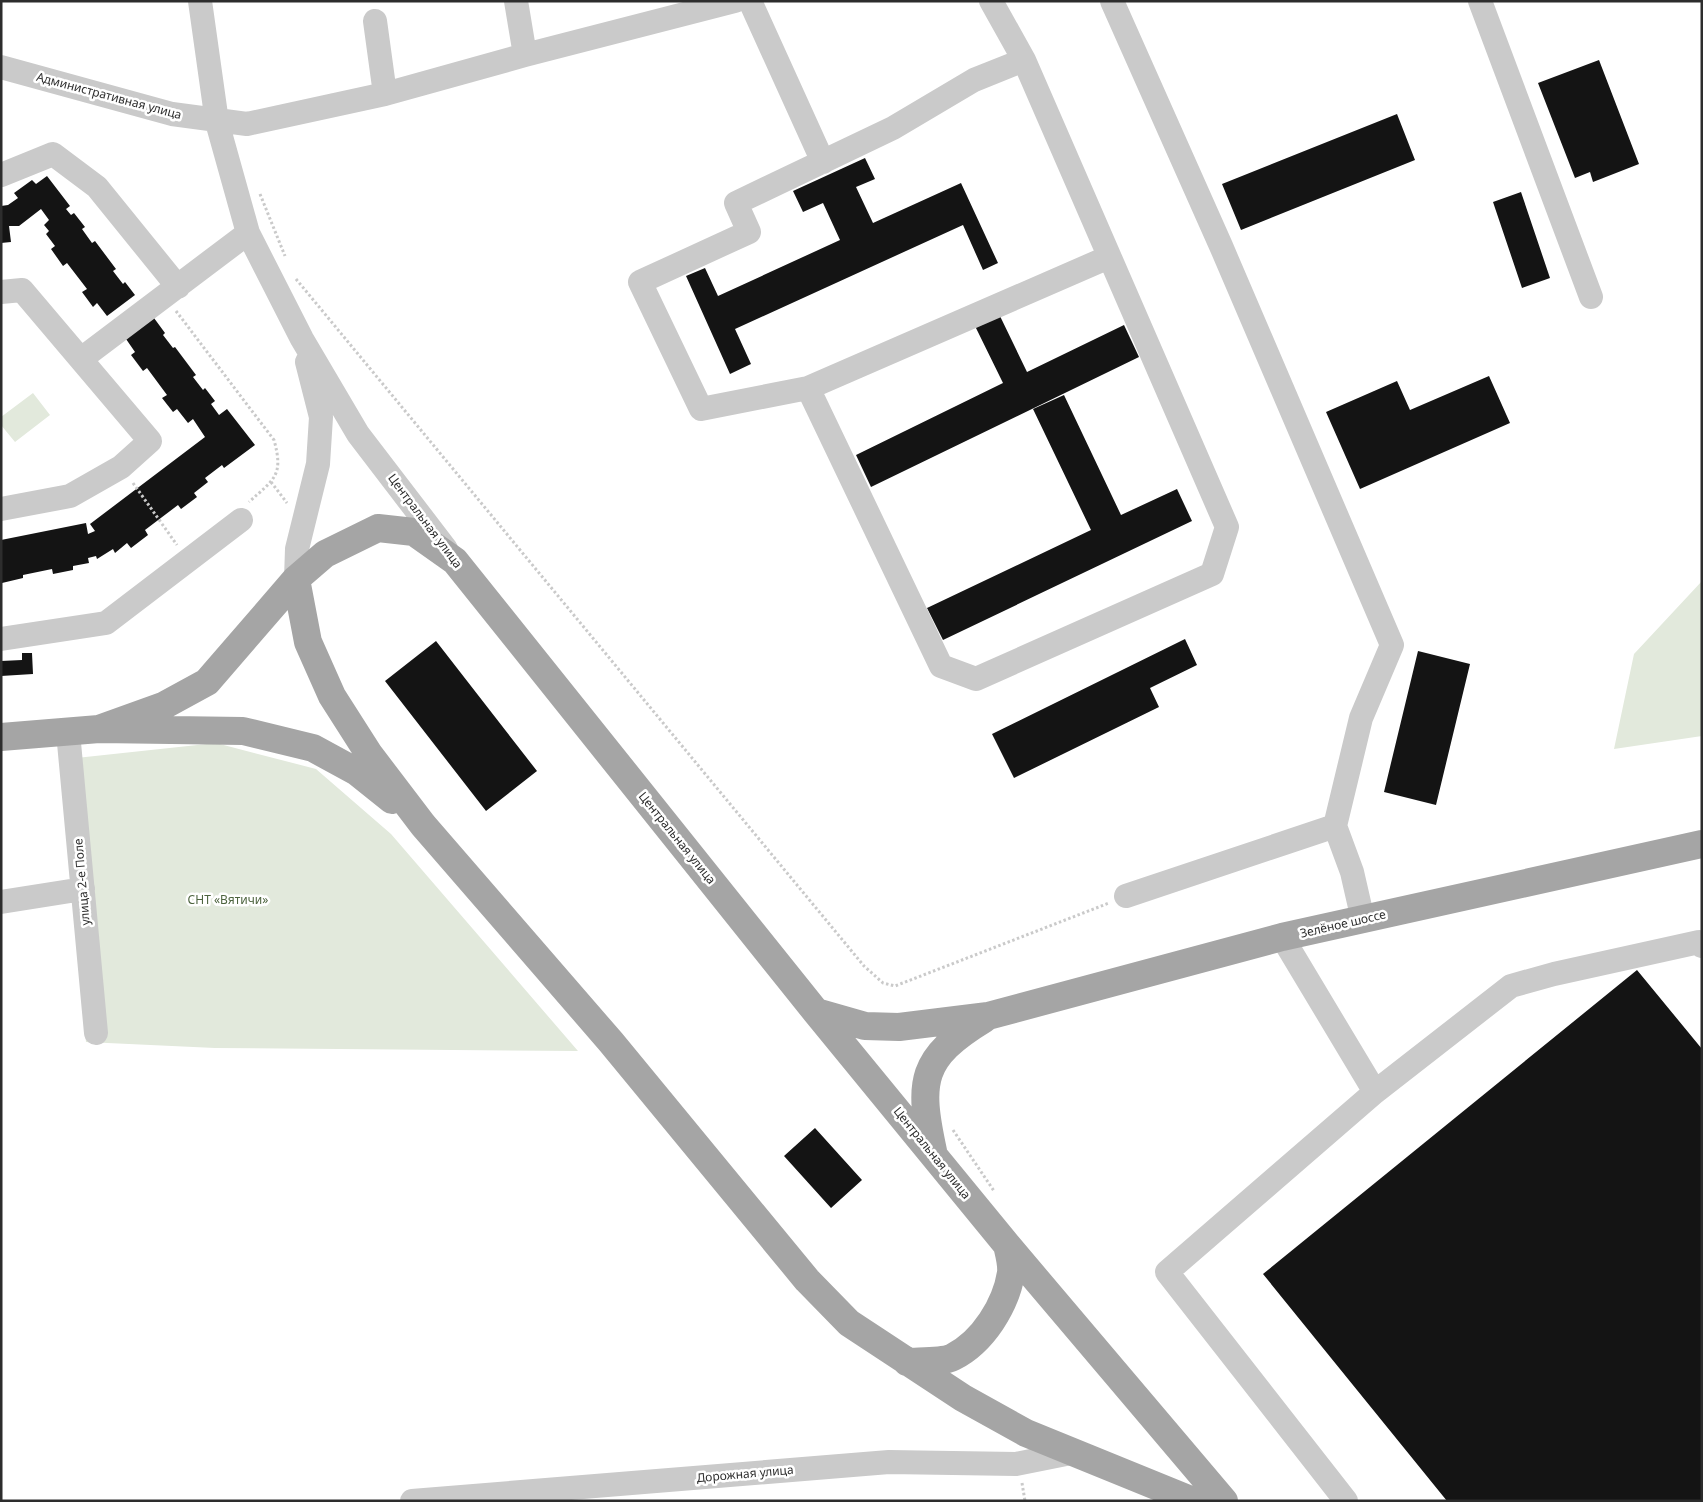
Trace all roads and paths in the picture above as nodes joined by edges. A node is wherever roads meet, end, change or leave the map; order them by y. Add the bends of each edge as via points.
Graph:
1 (200, 1) edge
2 (516, 1) edge
3 (750, 1) edge
4 (991, 1) edge
5 (1112, 1) edge
6 (1480, 1) edge
7 (726, 2) edge
8 (375, 21) dead end
9 (525, 55) junction
10 (1024, 60) junction
11 (1, 67) edge
12 (384, 94) junction
13 (217, 122) junction
14 (822, 162) junction
15 (1, 175) edge
16 (260, 193) dead end
17 (248, 233) junction
18 (1109, 257) junction
19 (288, 265) dead end
20 (292, 274) dead end
21 (1, 292) edge
22 (171, 292) junction
23 (1591, 297) dead end
24 (302, 339) junction
25 (81, 360) junction
26 (808, 388) junction
27 (121, 467) junction
28 (1, 509) edge
29 (241, 520) joint
30 (188, 560) junction
31 (455, 561) junction
32 (296, 579) junction
33 (1, 638) edge
34 (99, 729) junction
35 (68, 732) junction
36 (1, 737) edge
37 (424, 825) junction
38 (1334, 826) junction
39 (1702, 844) edge
40 (83, 889) junction
41 (1126, 896) joint
42 (1, 902) edge
43 (1363, 920) junction
44 (1282, 938) junction
45 (1702, 946) edge
46 (816, 1012) junction
47 (988, 1016) junction
48 (96, 1033) dead end
49 (1375, 1092) junction
50 (952, 1130) dead end
51 (934, 1155) junction
52 (996, 1194) dead end
53 (1007, 1246) junction
54 (907, 1362) junction
55 (1076, 1452) junction
56 (412, 1501) edge
57 (1193, 1501) edge
58 (1224, 1501) edge
59 (1346, 1501) edge

1 - 13 street, Центральная улица
2 - 9 street
3 - 14 street
4 - 10 street
5 - 38 street via 1392,645 1361,718
6 - 23 street
7 - 9 street, Административная улица
8 - 12 street
9 - 12 street, Административная улица
10 - 14 street via 974,80 893,128
10 - 18 street
11 - 13 street, Административная улица via 172,114
12 - 13 street, Административная улица via 247,124
13 - 17 street, Центральная улица
14 - 26 street via 736,203 750,232 640,282 701,409
15 - 22 street via 53,154 97,187
16 - 19 path
17 - 22 street
17 - 24 street, Центральная улица
18 - 26 street
18 - 26 street via 1227,527 1212,574 976,678 941,666
20 - 41 path via 864,966 883,984 895,986
21 - 25 street via 22,290
22 - 25 street
22 - 29 path via 274,440 279,457 275,478 237,512
24 - 31 street, Центральная улица via 358,434
24 - 32 street via 321,418 318,464 296,549
25 - 27 street via 150,441
27 - 28 street via 70,496
27 - 30 path
29 - 30 street
30 - 33 street via 106,623
31 - 32 main road via 414,532 378,528 325,554
31 - 46 main road, Центральная улица
32 - 34 main road via 207,682 163,706
32 - 37 main road via 308,642 332,696 369,754
34 - 35 main road
34 - 37 main road via 243,731 314,748 357,772
35 - 36 main road
35 - 40 street, улица 2-е Поле
37 - 54 main road via 611,1042 807,1280 849,1323
38 - 41 street
38 - 43 street via 1352,872
39 - 43 main road, Зелёное шоссе
40 - 42 street
40 - 48 street, улица 2-е Поле
43 - 44 main road, Зелёное шоссе
44 - 47 main road, Зелёное шоссе
44 - 49 street
45 - 49 street via 1699,942 1512,986
46 - 47 main road via 865,1026 899,1026
46 - 51 main road, Центральная улица
47 - 51 main road via 941,1050 931,1068 925,1089 926,1116
49 - 59 street via 1167,1272
50 - 52 path
51 - 53 main road, Центральная улица
53 - 54 main road via 1011,1272 989,1327 952,1358
53 - 58 main road, Центральная улица
54 - 55 main road via 963,1398 1026,1432
55 - 56 street, Дорожная улица via 1016,1464 889,1462
55 - 57 main road

